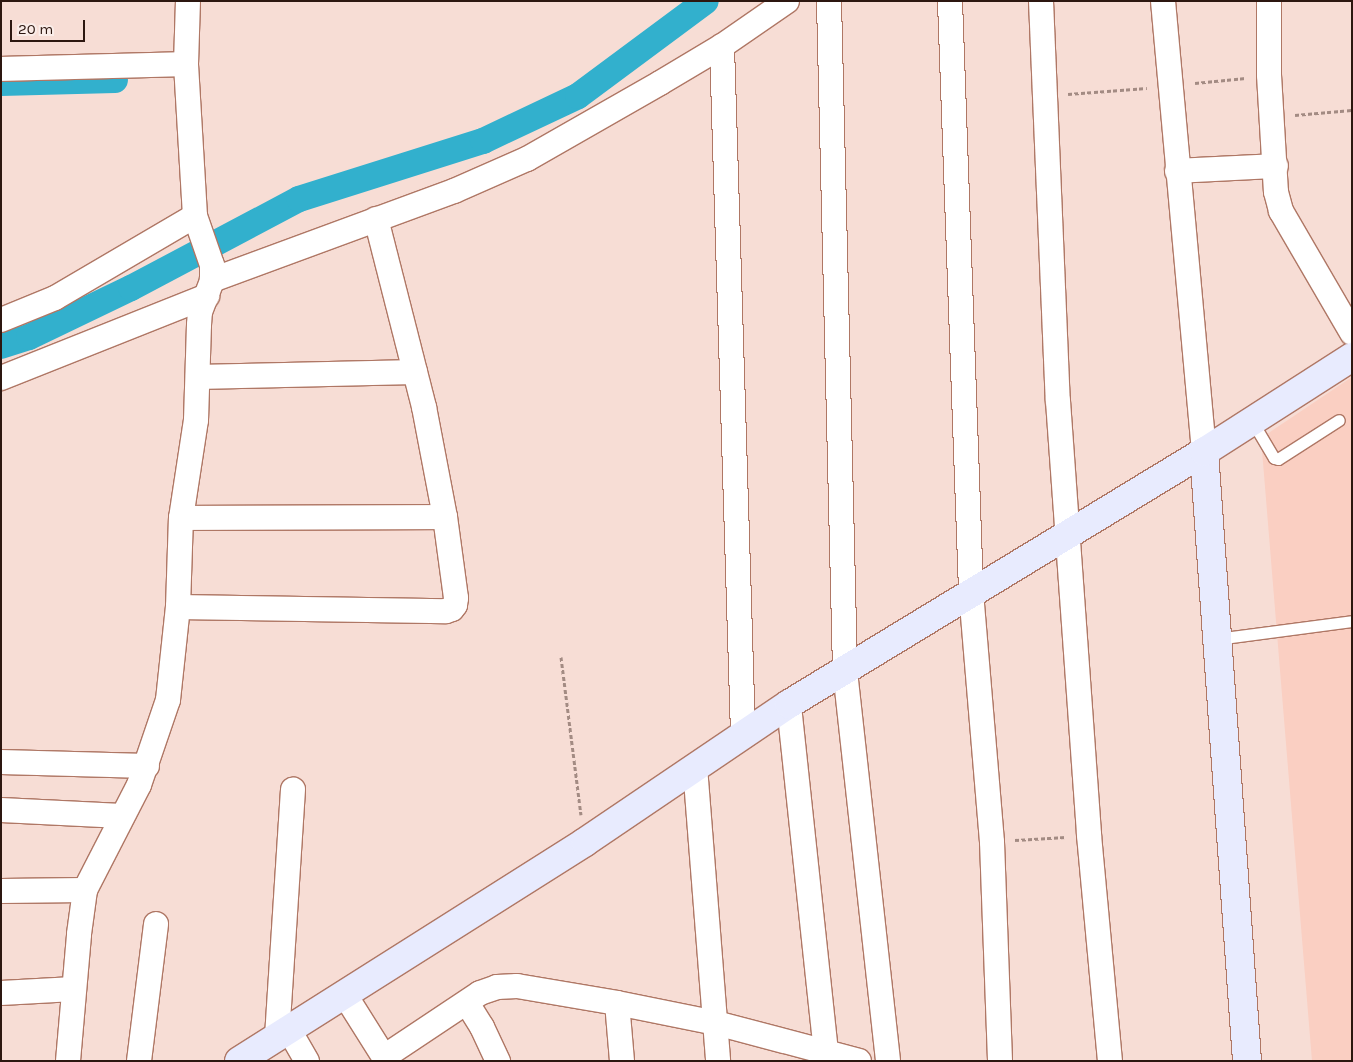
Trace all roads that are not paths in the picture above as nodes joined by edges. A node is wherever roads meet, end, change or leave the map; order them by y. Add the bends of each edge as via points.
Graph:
1 (188, 1) edge
2 (787, 1) edge
3 (829, 1) edge
4 (950, 1) edge
5 (1042, 1) edge
6 (1163, 1) edge
7 (1269, 1) edge
8 (722, 46) junction
9 (186, 64) junction
10 (1, 69) edge
11 (1276, 166) junction
12 (1177, 171) junction
13 (376, 219) junction
14 (197, 225) junction
15 (210, 280) junction
16 (1, 320) edge
17 (1352, 333) edge
18 (1352, 357) edge
19 (415, 372) junction
20 (198, 377) junction
21 (1, 378) edge
22 (1339, 420) dead end
23 (1252, 421) junction
24 (1204, 452) junction
25 (445, 517) junction
26 (182, 518) junction
27 (1068, 535) junction
28 (971, 592) junction
29 (178, 608) junction
30 (1352, 621) edge
31 (1216, 639) junction
32 (845, 671) junction
33 (789, 704) junction
34 (743, 734) junction
35 (1, 762) edge
36 (147, 766) junction
37 (695, 767) junction
38 (293, 790) dead end
39 (1, 810) edge
40 (122, 816) junction
41 (1, 890) edge
42 (85, 890) junction
43 (156, 924) dead end
44 (74, 989) junction
45 (1, 993) edge
46 (345, 996) junction
47 (466, 1003) junction
48 (616, 1003) junction
49 (716, 1023) junction
50 (283, 1033) junction
51 (826, 1052) junction
52 (384, 1059) edge
53 (68, 1061) edge
54 (139, 1061) edge
55 (239, 1061) edge
56 (307, 1061) edge
57 (498, 1061) edge
58 (622, 1061) edge
59 (718, 1061) edge
60 (859, 1061) edge
61 (888, 1061) edge
62 (1000, 1061) edge
63 (1110, 1061) edge
64 (1247, 1061) edge

1 - 9 street
2 - 8 street
3 - 32 street
4 - 28 street
5 - 27 street via 1058,401
6 - 12 street
7 - 11 street via 1269,75
8 - 13 street via 527,159 454,191
8 - 34 street
9 - 10 street
9 - 14 street
11 - 12 street
11 - 17 street via 1276,192 1281,211
12 - 24 street
13 - 15 street
13 - 19 street
14 - 15 street
14 - 16 street via 55,298
15 - 20 street via 200,312
15 - 21 street
18 - 23 main road
19 - 20 street
19 - 25 street
20 - 26 street via 193,453
22 - 23 lane via 1278,459 1274,458
23 - 24 main road
24 - 27 main road
24 - 31 main road
25 - 26 street
25 - 29 street via 456,598 452,609
26 - 29 street
27 - 28 main road
27 - 63 street via 1089,835
28 - 32 main road
28 - 62 street via 992,842
29 - 36 street via 168,700
30 - 31 lane
31 - 64 main road
32 - 33 main road
32 - 61 street
33 - 34 main road
33 - 51 street
34 - 37 main road
35 - 36 street
36 - 40 street
37 - 46 main road
37 - 49 street
38 - 50 street
39 - 40 street
40 - 42 street
41 - 42 street
42 - 44 street
43 - 54 street
44 - 45 street
44 - 53 street
46 - 50 main road
46 - 52 street
47 - 48 street via 497,987 517,986
47 - 52 street
47 - 57 street
48 - 49 street
48 - 58 street
49 - 51 street
49 - 59 street
50 - 55 main road
50 - 56 street
51 - 60 street

